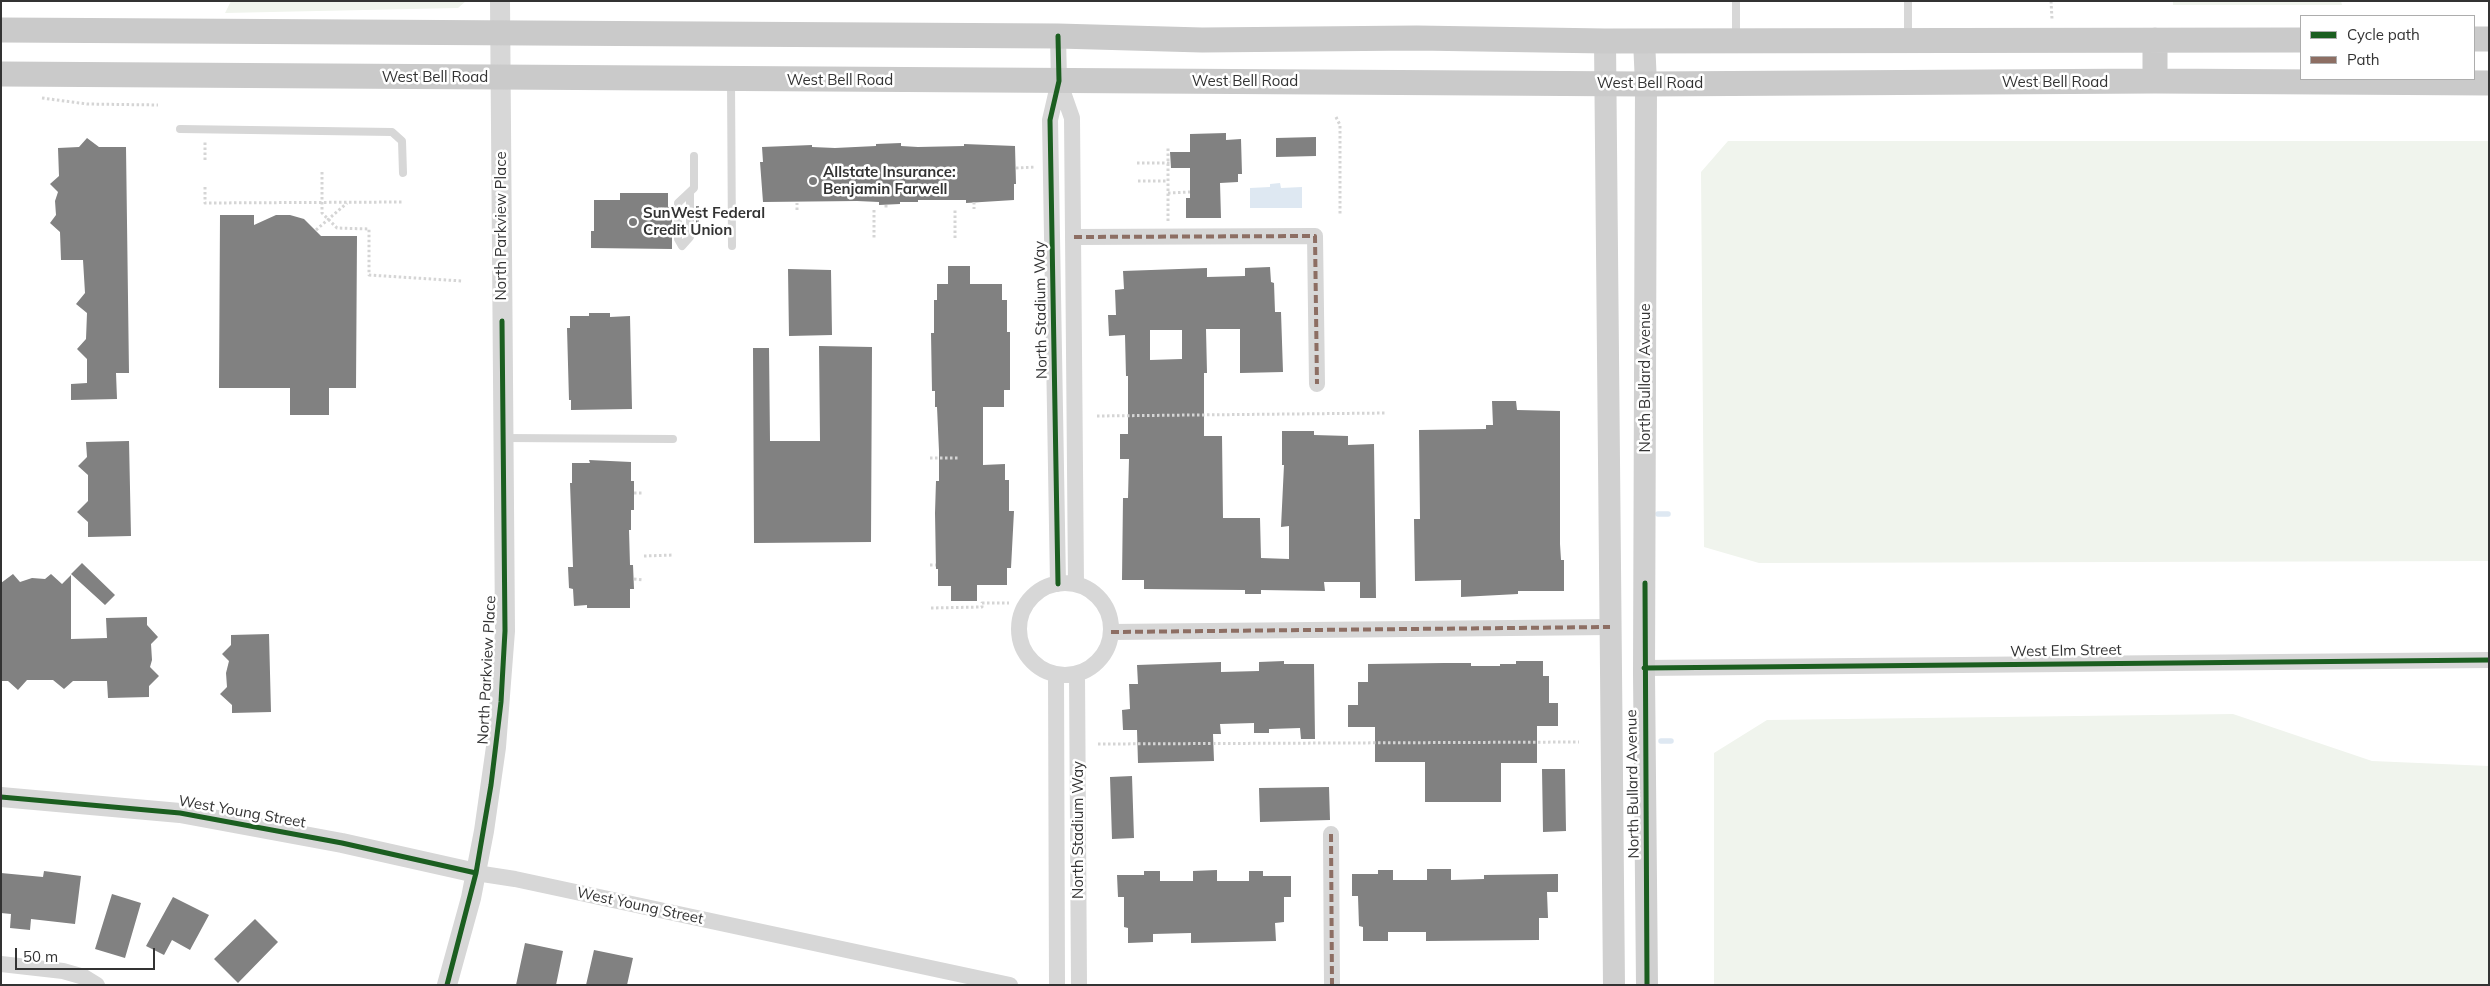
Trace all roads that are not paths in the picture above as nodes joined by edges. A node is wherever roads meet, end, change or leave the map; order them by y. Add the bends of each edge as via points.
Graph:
1 (500, 1) edge
2 (1736, 1) edge
3 (1908, 1) edge
4 (1, 30) edge
5 (500, 32) junction
6 (1058, 36) junction
7 (2489, 38) edge
8 (2475, 39) edge
9 (1644, 40) junction
10 (1736, 40) junction
11 (1908, 40) junction
12 (2155, 40) junction
13 (2300, 40) edge
14 (1606, 41) junction
15 (1, 74) edge
16 (500, 78) junction
17 (731, 79) junction
18 (1059, 81) junction
19 (2155, 82) junction
20 (1605, 83) junction
21 (2489, 83) edge
22 (1646, 84) junction
23 (180, 129) dead end
24 (694, 156) dead end
25 (403, 173) dead end
26 (690, 194) junction
27 (1074, 238) junction
28 (732, 246) dead end
29 (1317, 384) dead end
30 (503, 438) junction
31 (673, 439) dead end
32 (1058, 584) junction
33 (1076, 584) junction
34 (1610, 627) junction
35 (1111, 632) junction
36 (2489, 660) edge
37 (1644, 668) junction
38 (1077, 674) junction
39 (1056, 675) junction
40 (1, 797) edge
41 (1331, 834) dead end
42 (476, 873) junction
43 (1, 964) edge
44 (97, 985) edge
45 (447, 985) edge
46 (1010, 985) edge
47 (1057, 985) edge
48 (1079, 985) edge
49 (1332, 985) edge
50 (1614, 985) edge
51 (1647, 985) edge

1 - 5 street, North Parkview Place
2 - 10 lane
3 - 11 lane
4 - 5 main road
5 - 6 main road
5 - 16 street, North Parkview Place
6 - 14 main road via 1202,40 1417,38
6 - 18 street, North Stadium Way
7 - 8 main road
9 - 10 main road
9 - 14 main road
9 - 22 main road, North Bullard Avenue
10 - 11 main road
11 - 12 main road
12 - 13 main road
12 - 19 main road
14 - 20 main road, North Bullard Avenue
15 - 16 main road, West Bell Road
16 - 17 main road, West Bell Road
16 - 30 street, North Parkview Place
17 - 18 main road, West Bell Road
17 - 28 lane
18 - 20 main road, West Bell Road
18 - 27 street, North Stadium Way via 1072,118
18 - 32 street, North Stadium Way via 1050,120
19 - 21 main road, West Bell Road
19 - 22 main road, West Bell Road
20 - 22 main road, West Bell Road
20 - 34 main road, North Bullard Avenue
22 - 37 main road, North Bullard Avenue
23 - 25 lane via 392,132 402,141
24 - 26 lane via 694,188
26 - 26 lane via 678,203 678,239 682,246 690,238
27 - 29 street via 1315,236
27 - 33 street, North Stadium Way
30 - 31 lane
30 - 42 street, North Parkview Place via 505,631 496,747
32 - 33 street
32 - 39 street via 1041,590 1028,601 1019,623 1023,649 1031,661
33 - 35 street via 1101,600 1109,614
34 - 35 street
34 - 50 main road, North Bullard Avenue
35 - 38 street via 1102,658
36 - 37 street, West Elm Street
37 - 51 main road, North Bullard Avenue
38 - 39 street
38 - 48 street, North Stadium Way
39 - 47 street, North Stadium Way
40 - 42 street, West Young Street via 189,815 333,841
41 - 49 street
42 - 45 street, North Parkview Place
42 - 46 street, West Young Street
43 - 44 street via 63,970

